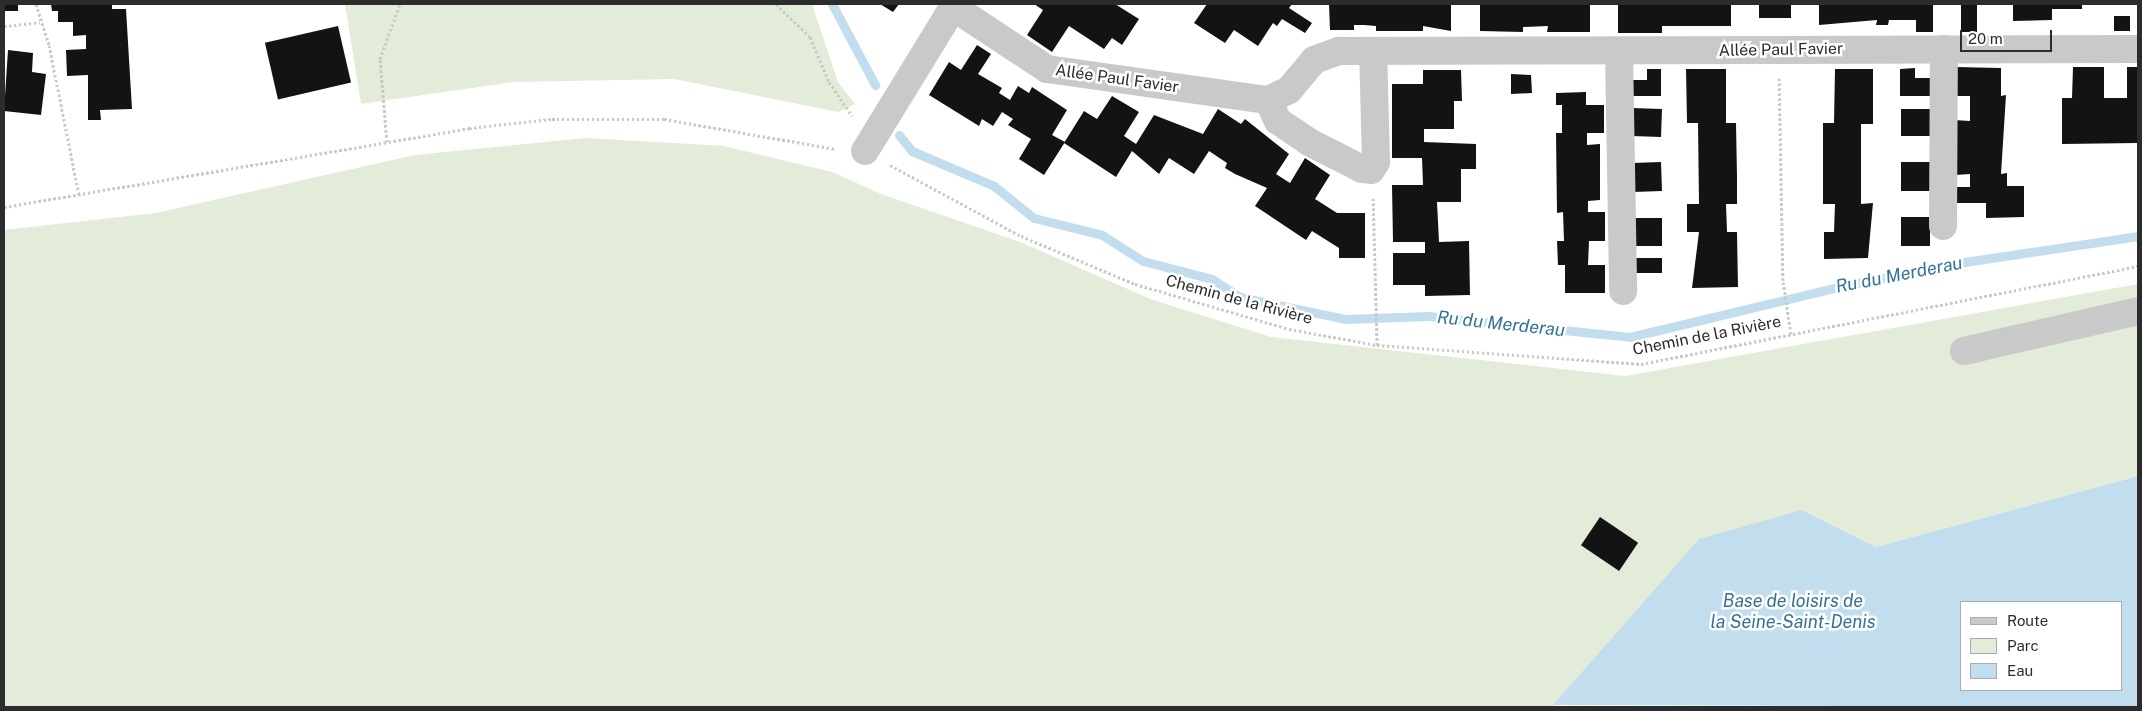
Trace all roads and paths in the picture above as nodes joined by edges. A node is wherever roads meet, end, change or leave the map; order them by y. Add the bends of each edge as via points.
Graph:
1 (36, 4) edge
2 (400, 4) edge
3 (776, 4) edge
4 (954, 5) edge
5 (40, 22) junction
6 (4, 26) edge
7 (1944, 49) junction
8 (2138, 49) edge
9 (1373, 50) junction
10 (1779, 50) junction
11 (1619, 52) junction
12 (1268, 100) junction
13 (387, 142) junction
14 (869, 145) junction
15 (1372, 170) junction
16 (79, 195) junction
17 (4, 207) edge
18 (1943, 226) dead end
19 (2138, 266) edge
20 (1623, 291) dead end
21 (2138, 311) edge
22 (1791, 333) junction
23 (1377, 345) junction
24 (1964, 351) dead end

1 - 5 path
2 - 13 path via 380,59
3 - 14 path via 810,37 840,101
4 - 12 street, Allée Paul Favier via 1047,69
4 - 14 street
5 - 6 path
5 - 16 path via 55,69
7 - 8 street, Allée Paul Favier
7 - 10 street, Allée Paul Favier
7 - 18 street
9 - 11 street, Allée Paul Favier
9 - 12 street, Allée Paul Favier via 1323,54 1289,90
9 - 15 street via 1376,162
10 - 11 street, Allée Paul Favier
10 - 22 path via 1783,282
11 - 20 street
12 - 15 street via 1278,120 1309,142 1362,169
13 - 14 path via 516,122 629,117 698,123 818,147
13 - 16 path
14 - 23 path, Chemin de la Rivière via 1021,236 1134,284 1289,329
15 - 23 path
16 - 17 path
19 - 22 path, Chemin de la Rivière
21 - 24 street
22 - 23 path, Chemin de la Rivière via 1641,364

